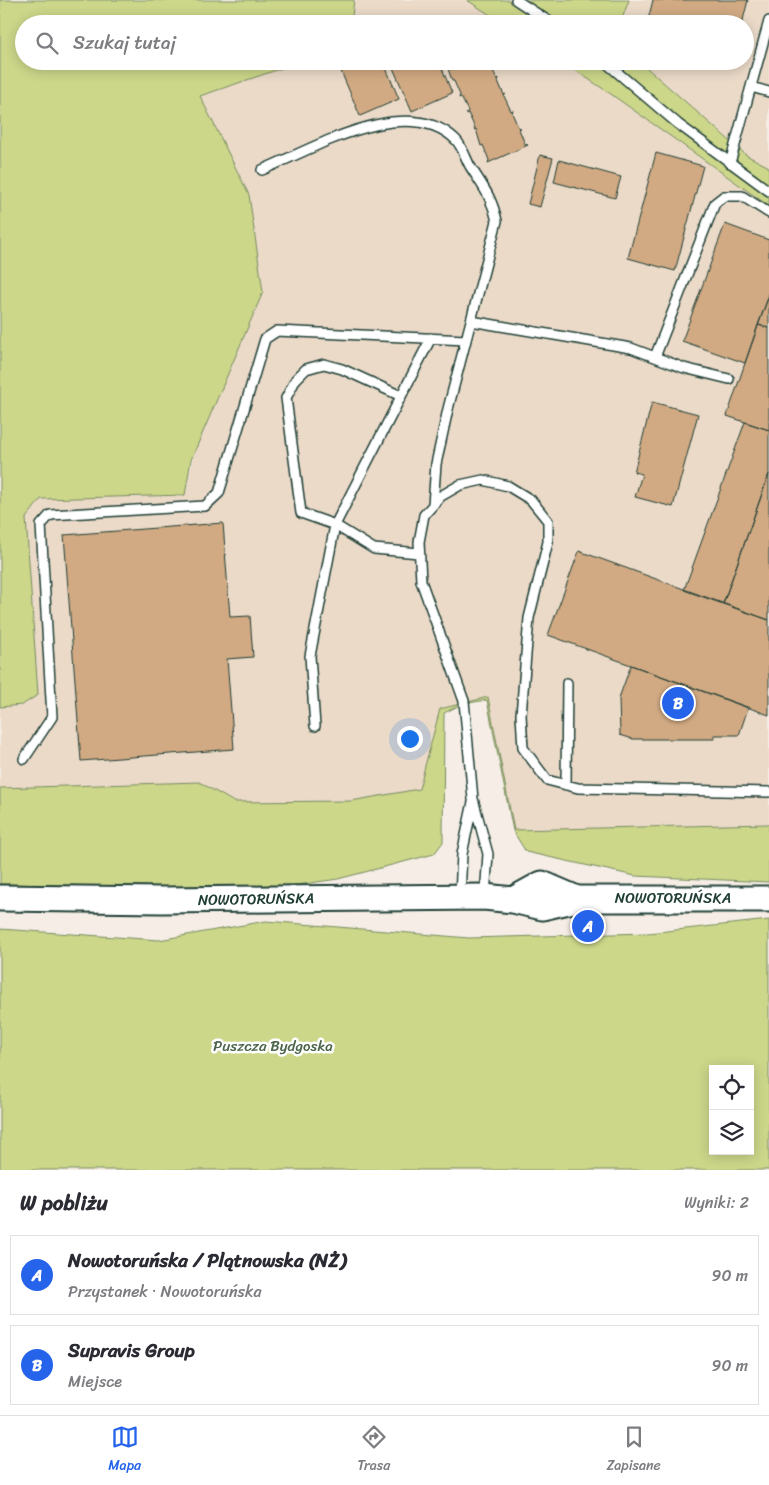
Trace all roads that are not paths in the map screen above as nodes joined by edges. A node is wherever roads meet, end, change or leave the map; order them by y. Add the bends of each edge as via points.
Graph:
1 (516, 0) edge
2 (539, 15) edge
3 (769, 21) edge
4 (615, 70) edge
5 (751, 88) junction
6 (769, 92) edge
7 (730, 163) junction
8 (262, 170) dead end
9 (769, 191) edge
10 (769, 213) edge
11 (471, 321) junction
12 (430, 338) junction
13 (466, 340) junction
14 (655, 357) junction
15 (729, 379) dead end
16 (401, 396) junction
17 (433, 504) junction
18 (335, 525) junction
19 (419, 554) junction
20 (567, 683) dead end
21 (316, 726) dead end
22 (24, 759) dead end
23 (566, 785) junction
24 (769, 792) edge
25 (473, 800) junction
26 (484, 897) junction
27 (0, 898) edge
28 (460, 898) junction
29 (769, 898) edge

1 - 2 lane
3 - 5 lane
4 - 7 lane
5 - 6 lane
5 - 7 lane
7 - 9 lane
8 - 11 lane via 370,125 406,120 430,124 456,140 493,202 497,221
10 - 14 lane via 742,196 724,196 715,202
11 - 13 lane
11 - 14 lane via 631,348
12 - 13 lane
12 - 16 lane
12 - 22 lane via 277,331 265,339 219,493 205,506 50,515 41,525 52,717
13 - 17 lane via 436,464
14 - 15 lane
16 - 18 lane
16 - 18 lane via 324,364 306,369 296,379 286,398 301,513
17 - 19 lane via 424,515
17 - 23 lane via 460,485 482,480 508,486 532,500 548,521 548,542 529,618 521,715 523,748 547,780
18 - 19 lane via 374,549
18 - 21 lane via 310,656
19 - 25 lane via 421,581 464,702
20 - 23 lane
23 - 24 lane via 578,788
25 - 26 lane via 488,854
25 - 28 lane via 462,854
26 - 28 main road, NOWOTORUŃSKA
26 - 29 main road, NOWOTORUŃSKA via 512,900 542,884 577,899
27 - 28 main road, NOWOTORUŃSKA

